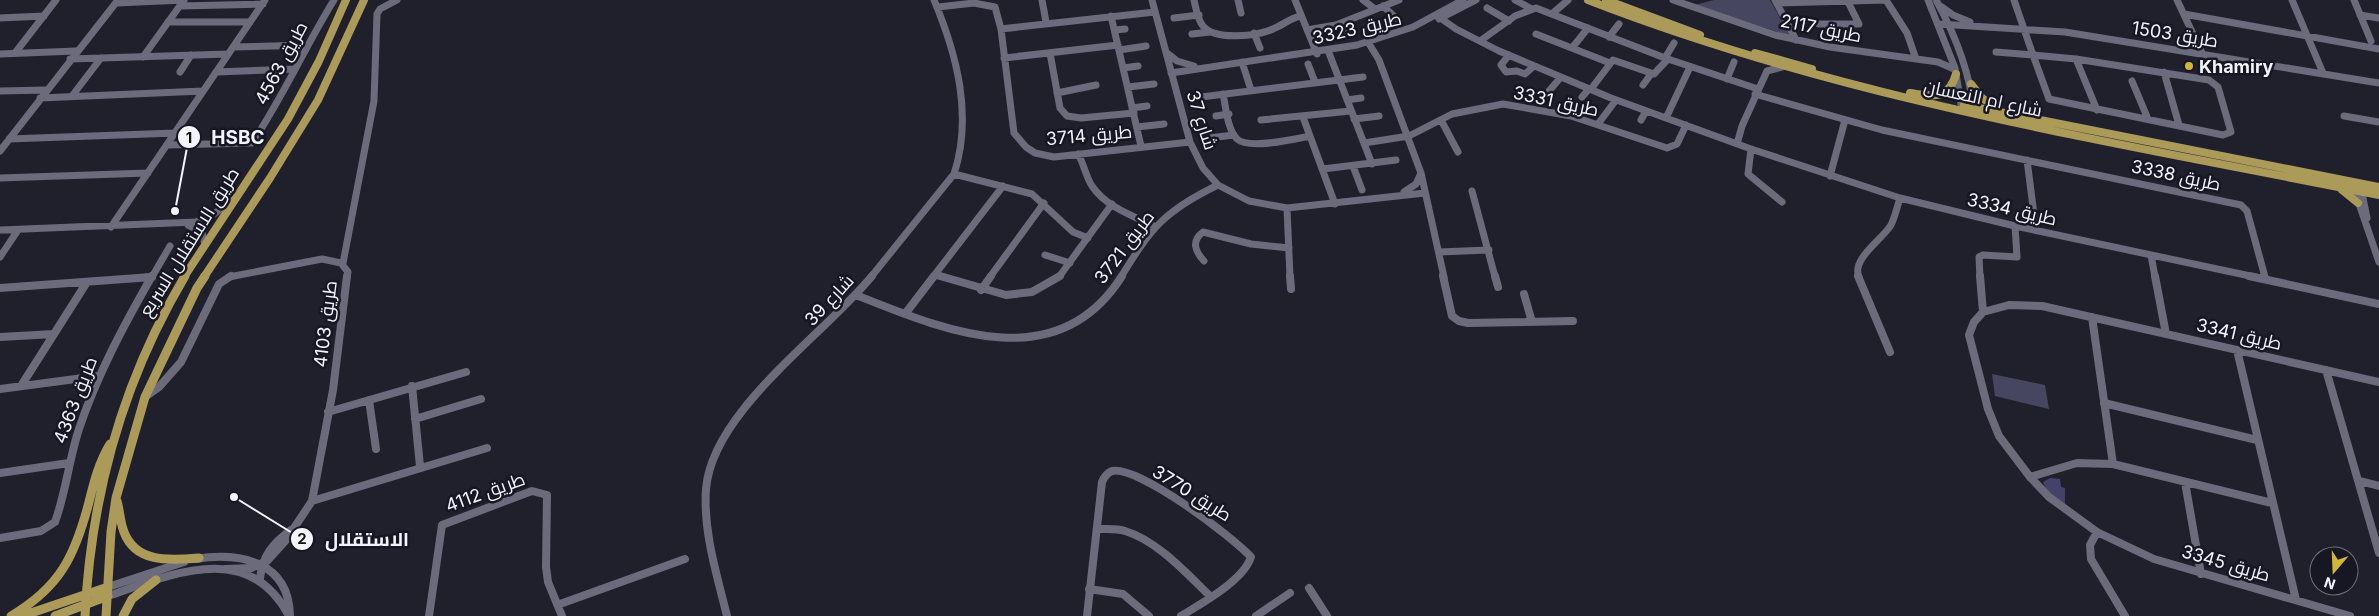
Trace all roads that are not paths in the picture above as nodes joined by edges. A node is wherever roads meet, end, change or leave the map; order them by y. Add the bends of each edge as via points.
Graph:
1 (56, 0) edge
2 (334, 0) edge
3 (346, 0) edge
4 (364, 0) edge
5 (396, 0) edge
6 (973, 0) edge
7 (1042, 0) edge
8 (1152, 0) edge
9 (1194, 0) edge
10 (1238, 0) edge
11 (1295, 0) edge
12 (1364, 0) edge
13 (1399, 0) edge
14 (1463, 0) edge
15 (1476, 0) edge
16 (1515, 0) edge
17 (1568, 0) edge
18 (1588, 0) edge
19 (1600, 0) edge
20 (1629, 0) edge
21 (1673, 0) edge
22 (1697, 0) edge
23 (1886, 0) edge
24 (1928, 0) edge
25 (2014, 0) edge
26 (2177, 0) edge
27 (2292, 0) edge
28 (2354, 0) edge
29 (1609, 1) edge
30 (117, 2) edge
31 (183, 2) edge
32 (264, 2) edge
33 (1776, 2) edge
34 (1848, 2) junction
35 (1937, 2) edge
36 (936, 4) edge
37 (1687, 5) junction
38 (1383, 6) junction
39 (1622, 7) junction
40 (1487, 8) dead end
41 (1530, 8) junction
42 (1375, 10) junction
43 (1456, 11) junction
44 (1155, 12) junction
45 (1241, 13) dead end
46 (1553, 13) junction
47 (2184, 14) junction
48 (1199, 15) junction
49 (1361, 15) junction
50 (2360, 15) junction
51 (44, 16) junction
52 (1112, 16) junction
53 (1302, 16) junction
54 (1440, 16) junction
55 (0, 18) edge
56 (1174, 18) dead end
57 (1396, 18) dead end
58 (1587, 18) dead end
59 (2379, 18) edge
60 (1368, 21) dead end
61 (1509, 21) junction
62 (168, 22) junction
63 (250, 22) junction
64 (1046, 22) junction
65 (1433, 22) junction
66 (1938, 22) junction
67 (1949, 22) junction
68 (1970, 22) junction
69 (1451, 23) junction
70 (1619, 24) dead end
71 (1818, 24) dead end
72 (1336, 25) junction
73 (1581, 25) junction
74 (1964, 26) junction
75 (1995, 26) junction
76 (1588, 28) junction
77 (2024, 28) junction
78 (1001, 29) junction
79 (1125, 29) dead end
80 (1115, 30) junction
81 (1210, 32) junction
82 (1308, 32) junction
83 (1254, 33) junction
84 (1192, 34) dead end
85 (1345, 34) dead end
86 (1536, 34) dead end
87 (1226, 36) junction
88 (1609, 36) junction
89 (2309, 36) junction
90 (1796, 40) junction
91 (1480, 41) junction
92 (1642, 41) dead end
93 (2371, 41) dead end
94 (1229, 43) dead end
95 (1674, 43) dead end
96 (1959, 43) junction
97 (308, 44) junction
98 (1367, 44) junction
99 (1146, 46) dead end
100 (233, 47) junction
101 (1119, 47) junction
102 (1636, 47) junction
103 (1260, 48) dead end
104 (1572, 48) junction
105 (2379, 49) edge
106 (76, 51) junction
107 (1996, 52) dead end
108 (16, 53) junction
109 (1050, 53) junction
110 (1166, 53) junction
111 (1315, 53) junction
112 (1329, 53) junction
113 (2202, 53) junction
114 (0, 54) edge
115 (228, 54) junction
116 (2032, 54) junction
117 (191, 55) junction
118 (1509, 55) junction
119 (143, 57) junction
120 (1951, 57) junction
121 (100, 58) junction
122 (1004, 58) junction
123 (70, 59) junction
124 (1666, 59) junction
125 (1916, 59) junction
126 (2076, 59) junction
127 (1761, 61) junction
128 (1242, 62) junction
129 (1701, 62) dead end
130 (1734, 62) dead end
131 (1938, 62) junction
132 (1610, 63) junction
133 (1308, 64) dead end
134 (1138, 66) dead end
135 (1534, 66) junction
136 (1782, 67) junction
137 (1123, 68) junction
138 (1194, 68) junction
139 (1694, 68) junction
140 (295, 69) junction
141 (1171, 71) junction
142 (1766, 71) junction
143 (1955, 71) junction
144 (180, 72) dead end
145 (216, 72) junction
146 (2164, 72) junction
147 (2323, 73) junction
148 (1651, 74) junction
149 (1363, 77) dead end
150 (1561, 77) junction
151 (1339, 79) junction
152 (1726, 79) junction
153 (2132, 81) dead end
154 (1315, 82) junction
155 (2379, 83) edge
156 (1154, 84) dead end
157 (1971, 84) junction
158 (1096, 85) dead end
159 (1643, 85) dead end
160 (1128, 87) junction
161 (1176, 87) junction
162 (1590, 89) junction
163 (46, 90) junction
164 (1251, 90) junction
165 (0, 91) edge
166 (203, 91) junction
167 (1549, 91) dead end
168 (1756, 91) junction
169 (1057, 93) junction
170 (1906, 93) junction
171 (1223, 94) junction
172 (72, 96) junction
173 (1201, 97) dead end
174 (1582, 97) dead end
175 (40, 98) junction
176 (1361, 98) dead end
177 (1347, 100) junction
178 (1616, 100) junction
179 (1148, 106) dead end
180 (1962, 107) junction
181 (1133, 110) junction
182 (1974, 110) junction
183 (2097, 110) junction
184 (1351, 111) junction
185 (1646, 111) junction
186 (1229, 114) junction
187 (1216, 116) dead end
188 (1379, 116) dead end
189 (2021, 116) junction
190 (2344, 116) dead end
191 (1303, 117) junction
192 (1666, 118) junction
193 (1354, 119) junction
194 (2148, 119) junction
195 (1261, 120) dead end
196 (1441, 120) junction
197 (1641, 120) dead end
198 (1845, 120) junction
199 (2379, 122) edge
200 (1164, 124) dead end
201 (1598, 124) junction
202 (1686, 125) junction
203 (2179, 126) junction
204 (1137, 127) junction
205 (175, 133) junction
206 (1234, 135) junction
207 (1310, 136) junction
208 (1409, 136) junction
209 (1209, 138) dead end
210 (9, 139) junction
211 (1190, 142) junction
212 (1364, 143) junction
213 (1737, 144) junction
214 (167, 145) junction
215 (1141, 146) junction
216 (1751, 149) junction
217 (0, 151) edge
218 (1458, 152) dead end
219 (1078, 154) junction
220 (1396, 160) dead end
221 (2027, 160) junction
222 (1372, 164) junction
223 (1353, 166) junction
224 (1324, 169) junction
225 (148, 173) junction
226 (1421, 173) junction
227 (954, 174) junction
228 (1830, 176) junction
229 (0, 178) edge
230 (2322, 184) junction
231 (1218, 185) junction
232 (1003, 186) junction
233 (2358, 187) junction
234 (2379, 189) edge
235 (1362, 190) dead end
236 (1425, 190) junction
237 (1472, 191) dead end
238 (1404, 192) junction
239 (2379, 195) edge
240 (1394, 196) junction
241 (236, 198) junction
242 (1900, 198) junction
243 (1782, 202) dead end
244 (1044, 203) junction
245 (2358, 203) junction
246 (1112, 204) junction
247 (1335, 204) junction
248 (1287, 208) junction
249 (181, 224) junction
250 (1154, 226) junction
251 (2015, 226) junction
252 (111, 227) junction
253 (0, 230) edge
254 (18, 230) junction
255 (2036, 230) junction
256 (2370, 232) junction
257 (1088, 238) junction
258 (206, 245) junction
259 (170, 246) dead end
260 (1289, 248) junction
261 (1489, 250) junction
262 (1439, 252) junction
263 (2151, 254) junction
264 (1044, 255) dead end
265 (0, 257) edge
266 (1204, 261) dead end
267 (2379, 262) edge
268 (343, 263) junction
269 (1070, 263) junction
270 (936, 274) junction
271 (152, 278) junction
272 (2265, 279) junction
273 (87, 282) junction
274 (1498, 287) dead end
275 (0, 288) edge
276 (1291, 289) dead end
277 (981, 290) junction
278 (1524, 294) dead end
279 (856, 295) junction
280 (2379, 304) edge
281 (1983, 312) junction
282 (905, 314) junction
283 (2092, 317) junction
284 (1574, 321) dead end
285 (1532, 322) junction
286 (54, 334) junction
287 (2166, 334) junction
288 (0, 337) edge
289 (2237, 350) junction
290 (1890, 352) dead end
291 (2326, 370) junction
292 (466, 372) dead end
293 (98, 376) junction
294 (2379, 382) edge
295 (21, 386) junction
296 (412, 386) junction
297 (0, 389) edge
298 (146, 397) junction
299 (481, 399) dead end
300 (369, 400) junction
301 (2104, 403) junction
302 (328, 412) junction
303 (415, 418) junction
304 (113, 439) junction
305 (2257, 440) junction
306 (487, 448) dead end
307 (376, 449) dead end
308 (69, 463) junction
309 (2113, 464) junction
310 (420, 466) junction
311 (0, 473) edge
312 (2030, 477) junction
313 (2360, 481) junction
314 (2185, 482) junction
315 (2379, 486) edge
316 (116, 498) junction
317 (312, 501) junction
318 (2272, 502) junction
319 (1098, 529) junction
320 (2097, 532) junction
321 (0, 538) edge
322 (2379, 552) edge
323 (199, 558) junction
324 (685, 559) dead end
325 (260, 565) junction
326 (226, 570) junction
327 (2201, 574) junction
328 (260, 579) junction
329 (156, 580) junction
330 (1309, 588) dead end
331 (1089, 590) junction
332 (108, 591) junction
333 (1290, 593) dead end
334 (1211, 597) junction
335 (2296, 600) junction
336 (560, 604) junction
337 (85, 606) edge
338 (11, 616) edge
339 (22, 616) edge
340 (54, 616) edge
341 (106, 616) edge
342 (123, 616) edge
343 (290, 616) edge
344 (429, 616) edge
345 (562, 616) edge
346 (727, 616) edge
347 (1087, 616) edge
348 (1149, 616) edge
349 (1181, 616) edge
350 (1256, 616) edge
351 (1326, 616) edge
352 (2125, 616) edge
353 (2350, 616) edge

1 - 51 street
2 - 97 street, طريق 4563
3 - 241 main road, طريق الاستقلال السريع via 320,61
4 - 298 main road, طريق الاستقلال السريع via 318,100 197,288
5 - 268 street via 377,14 374,101
6 - 36 street, طريق 3714
6 - 78 street, طريق 3714 via 995,7
7 - 64 street
8 - 44 street, شارع 37
9 - 48 street
10 - 45 street
11 - 53 street
12 - 42 street
13 - 38 street
14 - 54 street, طريق 3323
15 - 43 street, طريق 3323
16 - 41 street, طريق 3338
17 - 46 street
18 - 127 main road, شارع ام النعسان via 1661,29
19 - 29 main road, شارع ام النعسان
20 - 39 street
21 - 37 street, طريق 2117
22 - 37 street
23 - 34 street
23 - 125 street via 1907,33
24 - 66 street
25 - 77 street
26 - 47 street
27 - 89 street
28 - 50 street
29 - 39 main road, شارع ام النعسان
30 - 31 street
30 - 106 street
31 - 32 street
31 - 62 street
32 - 63 street
33 - 34 street
33 - 90 street
34 - 71 street via 1859,24
35 - 67 street
35 - 68 street via 1955,16
36 - 227 street, شارع 39 via 951,41 958,79 963,139
37 - 90 street, طريق 2117
38 - 42 street
38 - 57 street
39 - 170 main road, شارع ام النعسان via 1766,56
40 - 61 street
41 - 46 street, طريق 3338
41 - 61 street
42 - 49 street
43 - 54 street, طريق 3323
43 - 69 street
44 - 52 street
44 - 110 street, شارع 37
46 - 73 street, طريق 3338
47 - 89 street
47 - 113 street
48 - 56 street
48 - 81 street via 1203,26
49 - 60 street
49 - 72 street
50 - 59 street
50 - 93 street
51 - 55 street
51 - 108 street
52 - 64 street
52 - 80 street
53 - 82 street
53 - 83 street via 1287,19 1272,30
54 - 65 street, طريق 3323
54 - 69 street, طريق 3334
54 - 98 street, طريق 3323
58 - 73 street
61 - 91 street
62 - 63 street
62 - 119 street
63 - 100 street
64 - 78 street
65 - 69 street
65 - 98 street, طريق 3323
66 - 67 street, طريق 1503
66 - 120 street
67 - 68 street, طريق 1503
67 - 74 street, طريق 1503
67 - 96 street
68 - 75 street, طريق 1503
69 - 91 street, طريق 3334
70 - 88 street
72 - 82 street
72 - 85 street
73 - 76 street, طريق 3338
74 - 75 street, طريق 1503
74 - 96 street via 1959,33
75 - 77 street, طريق 1503
76 - 88 street, طريق 3338
76 - 104 street
77 - 113 street, طريق 1503
77 - 116 street
78 - 122 street, طريق 3714
79 - 80 street
80 - 101 street
81 - 84 street
81 - 87 street
82 - 111 street
83 - 87 street
83 - 103 street
86 - 104 street
87 - 94 street
88 - 102 street, طريق 3338
89 - 105 street
89 - 147 street
90 - 125 street, طريق 2117
91 - 118 street, طريق 3334
92 - 102 street
95 - 124 street
96 - 157 street
97 - 100 street
97 - 140 street, طريق 4563
98 - 111 street, طريق 3323
98 - 112 street, طريق 3323
98 - 208 street
99 - 101 street
100 - 115 street
101 - 109 street
101 - 137 street
102 - 124 street, طريق 3338
104 - 132 street
106 - 108 street
106 - 123 street
107 - 116 street
108 - 114 street
109 - 122 street
109 - 169 street
110 - 138 street
110 - 141 street, شارع 37
111 - 112 street, طريق 3323
111 - 128 street, طريق 3323
112 - 151 street
113 - 147 street, طريق 1503
115 - 117 street
115 - 145 street
116 - 126 street
116 - 183 street via 2047,98
117 - 119 street
117 - 144 street
118 - 135 street, طريق 3334
118 - 135 street via 1501,64 1506,72 1525,74
119 - 121 street
120 - 131 street, طريق 2117
120 - 143 street
121 - 123 street
121 - 172 street
122 - 219 street, طريق 3714 via 1014,133 1022,146 1035,154 1054,157
123 - 163 street
124 - 139 street, طريق 3338
124 - 148 street via 1656,73
125 - 131 street, طريق 2117
126 - 146 street
126 - 183 street
127 - 136 main road, شارع ام النعسان
127 - 142 street
128 - 138 street, طريق 3323
128 - 164 street
129 - 139 street
130 - 152 street
131 - 143 street, طريق 2117
132 - 148 street via 1615,60
132 - 162 street
133 - 154 street
134 - 137 street
135 - 150 street, طريق 3334
136 - 142 street
136 - 180 main road, شارع ام النعسان
137 - 160 street
138 - 141 street, طريق 3323
138 - 161 street, طريق 3323 via 1182,77
139 - 152 street, طريق 3338
139 - 192 street
140 - 145 street
140 - 214 street, طريق 4563 via 252,143
141 - 161 street, شارع 37
142 - 168 street
143 - 170 main road via 1951,90 1942,95
143 - 180 street
145 - 166 street
146 - 203 street
146 - 203 street via 2215,83 2231,132 2223,135
147 - 155 street, طريق 1503
148 - 159 street
149 - 151 street
150 - 162 street, طريق 3334
150 - 167 street
151 - 154 street
151 - 177 street
152 - 168 street, طريق 3338
153 - 194 street
154 - 164 street
156 - 160 street
157 - 182 street
157 - 189 main road via 1990,105
158 - 169 street
160 - 181 street
161 - 211 street, شارع 37
162 - 174 street
162 - 178 street, طريق 3334
163 - 165 street
163 - 175 street
164 - 171 street
166 - 172 street
166 - 205 street
168 - 198 street, طريق 3338
168 - 213 street
169 - 181 street via 1060,108 1067,116 1081,118
170 - 180 main road, شارع ام النعسان
171 - 173 street
171 - 186 street
172 - 175 street
175 - 210 street
176 - 177 street
177 - 184 street
178 - 185 street, طريق 3334
178 - 201 street
179 - 181 street
180 - 182 main road, شارع ام النعسان
181 - 204 street
182 - 189 main road, شارع ام النعسان
182 - 230 main road, شارع ام النعسان
183 - 194 street
184 - 191 street
184 - 193 street
185 - 192 street, طريق 3334
185 - 197 street
186 - 187 street
186 - 206 street
188 - 193 street
189 - 233 main road, شارع ام النعسان
190 - 199 street
191 - 195 street
191 - 207 street
192 - 202 street, طريق 3334
193 - 212 street
194 - 203 street
196 - 201 street, طريق 3331 via 1478,107 1503,104
196 - 208 street, طريق 3331
196 - 218 street
198 - 221 street, طريق 3338
198 - 228 street
200 - 204 street
201 - 202 street, طريق 3331 via 1667,148 1677,144
202 - 213 street, طريق 3334
204 - 215 street
205 - 210 street
205 - 214 street
206 - 207 street via 1247,144
206 - 209 street
207 - 224 street
208 - 212 street, طريق 3331
208 - 226 street
210 - 217 street
211 - 215 street, طريق 3714
211 - 231 street, شارع 37 via 1203,168
212 - 222 street
213 - 216 street, طريق 3334
214 - 225 street
215 - 219 street, طريق 3714
216 - 228 street, طريق 3334
216 - 243 street via 1748,174
219 - 246 street via 1094,188
220 - 222 street
221 - 255 street
221 - 272 street, طريق 3338 via 2242,205 2247,210
222 - 223 street
223 - 224 street
223 - 235 street
224 - 247 street
225 - 229 street
225 - 252 street
226 - 236 street
226 - 238 street via 1416,184
227 - 232 street
227 - 279 street, شارع 39
228 - 242 street, طريق 3334
230 - 233 main road, شارع ام النعسان
230 - 245 main road via 2348,193
231 - 248 street, شارع 37 via 1249,201
231 - 250 street, طريق 3721 via 1188,199
232 - 244 street via 1032,194
232 - 270 street
233 - 234 main road
233 - 239 main road, شارع ام النعسان
233 - 245 street
233 - 256 street
236 - 238 street, شارع 37
236 - 240 street, شارع 37
236 - 262 street
237 - 261 street
238 - 240 street, شارع 37
240 - 247 street, شارع 37
241 - 249 street via 208,218
241 - 258 main road, طريق الاستقلال السريع
242 - 251 street, طريق 3334
242 - 290 street via 1891,224 1861,259 1857,273
244 - 257 street via 1073,232
244 - 277 street
245 - 256 street
246 - 250 street
246 - 257 street
247 - 248 street, شارع 37
248 - 260 street
249 - 252 street
249 - 258 street via 199,229
250 - 282 street, طريق 3721 via 1110,293 1082,318 1057,331 1020,340 984,339
251 - 255 street, طريق 3334
251 - 281 street via 2017,257 1986,254 1979,257
252 - 254 street
253 - 254 street
254 - 265 street
255 - 263 street, طريق 3334
256 - 267 street
257 - 269 street
258 - 304 main road, طريق الاستقلال السريع via 158,325 126,399
259 - 271 street, طريق 4363
260 - 266 street via 1252,244 1203,232 1195,247
260 - 276 street
261 - 262 street
261 - 274 street
262 - 285 street via 1449,309 1455,319 1464,323
263 - 272 street, طريق 3334
263 - 287 street
264 - 269 street
268 - 298 street, طريق 4103 via 322,259 226,279 219,284 173,375
268 - 302 street, طريق 4103 via 348,272
269 - 277 street via 1058,279 1032,292 1006,295
270 - 277 street
270 - 282 street
271 - 273 street
271 - 293 street, طريق 4363
272 - 280 street, طريق 3334
273 - 275 street
273 - 286 street
278 - 285 street
279 - 282 street, طريق 3721
279 - 346 street, شارع 39 via 738,416 709,469 706,504
281 - 283 street, طريق 3341 via 2009,305 2024,305
281 - 312 street, طريق 3345 via 1969,335 1988,408 1998,436
283 - 287 street, طريق 3341
283 - 301 street
284 - 285 street
286 - 288 street
286 - 295 street
287 - 289 street, طريق 3341
289 - 291 street, طريق 3341
289 - 305 street
291 - 294 street, طريق 3341
291 - 313 street
292 - 296 street
293 - 295 street
293 - 308 street, طريق 4363
295 - 297 street
296 - 300 street
296 - 303 street
298 - 316 main road, طريق الاستقلال السريع
299 - 303 street
300 - 302 street
300 - 307 street
301 - 305 street
301 - 309 street
302 - 317 street, طريق 4103
303 - 310 street
304 - 337 main road, طريق الاستقلال السريع via 92,538
304 - 338 main road via 103,454 69,565 48,591
305 - 318 street
306 - 310 street
308 - 311 street
308 - 321 street, طريق 4363 via 52,525 41,531
309 - 312 street via 2077,463
309 - 314 street
310 - 317 street
312 - 320 street, طريق 3345
313 - 315 street
313 - 322 street
314 - 318 street
314 - 327 street
316 - 323 main road via 126,537 134,549 159,560
316 - 332 main road, طريق الاستقلال السريع
317 - 325 street, طريق 4103 via 286,540
318 - 335 street
319 - 331 street, طريق 3770
319 - 334 street via 1120,530 1134,536 1167,558
319 - 334 street, طريق 3770 via 1102,482 1108,473 1125,472 1174,498 1224,532 1251,557 1248,566
320 - 327 street, طريق 3345 via 2154,559
320 - 352 street via 2090,545 2091,559
323 - 325 street via 233,558
323 - 332 street via 169,566
324 - 336 street
325 - 326 street
325 - 328 street
325 - 343 street via 274,572 285,585
326 - 328 street
326 - 329 street via 193,571
327 - 335 street, طريق 3345
328 - 343 street via 278,596
329 - 332 street
329 - 342 main road via 132,599
330 - 351 street
331 - 347 street, طريق 3770
331 - 348 street via 1123,594
332 - 337 main road
332 - 341 main road, طريق الاستقلال السريع
333 - 350 street
334 - 349 street, طريق 3770
335 - 353 street, طريق 3345
336 - 344 street, طريق 4112 via 546,571 547,495 532,491 441,526
336 - 345 street
337 - 339 main road
337 - 340 main road

